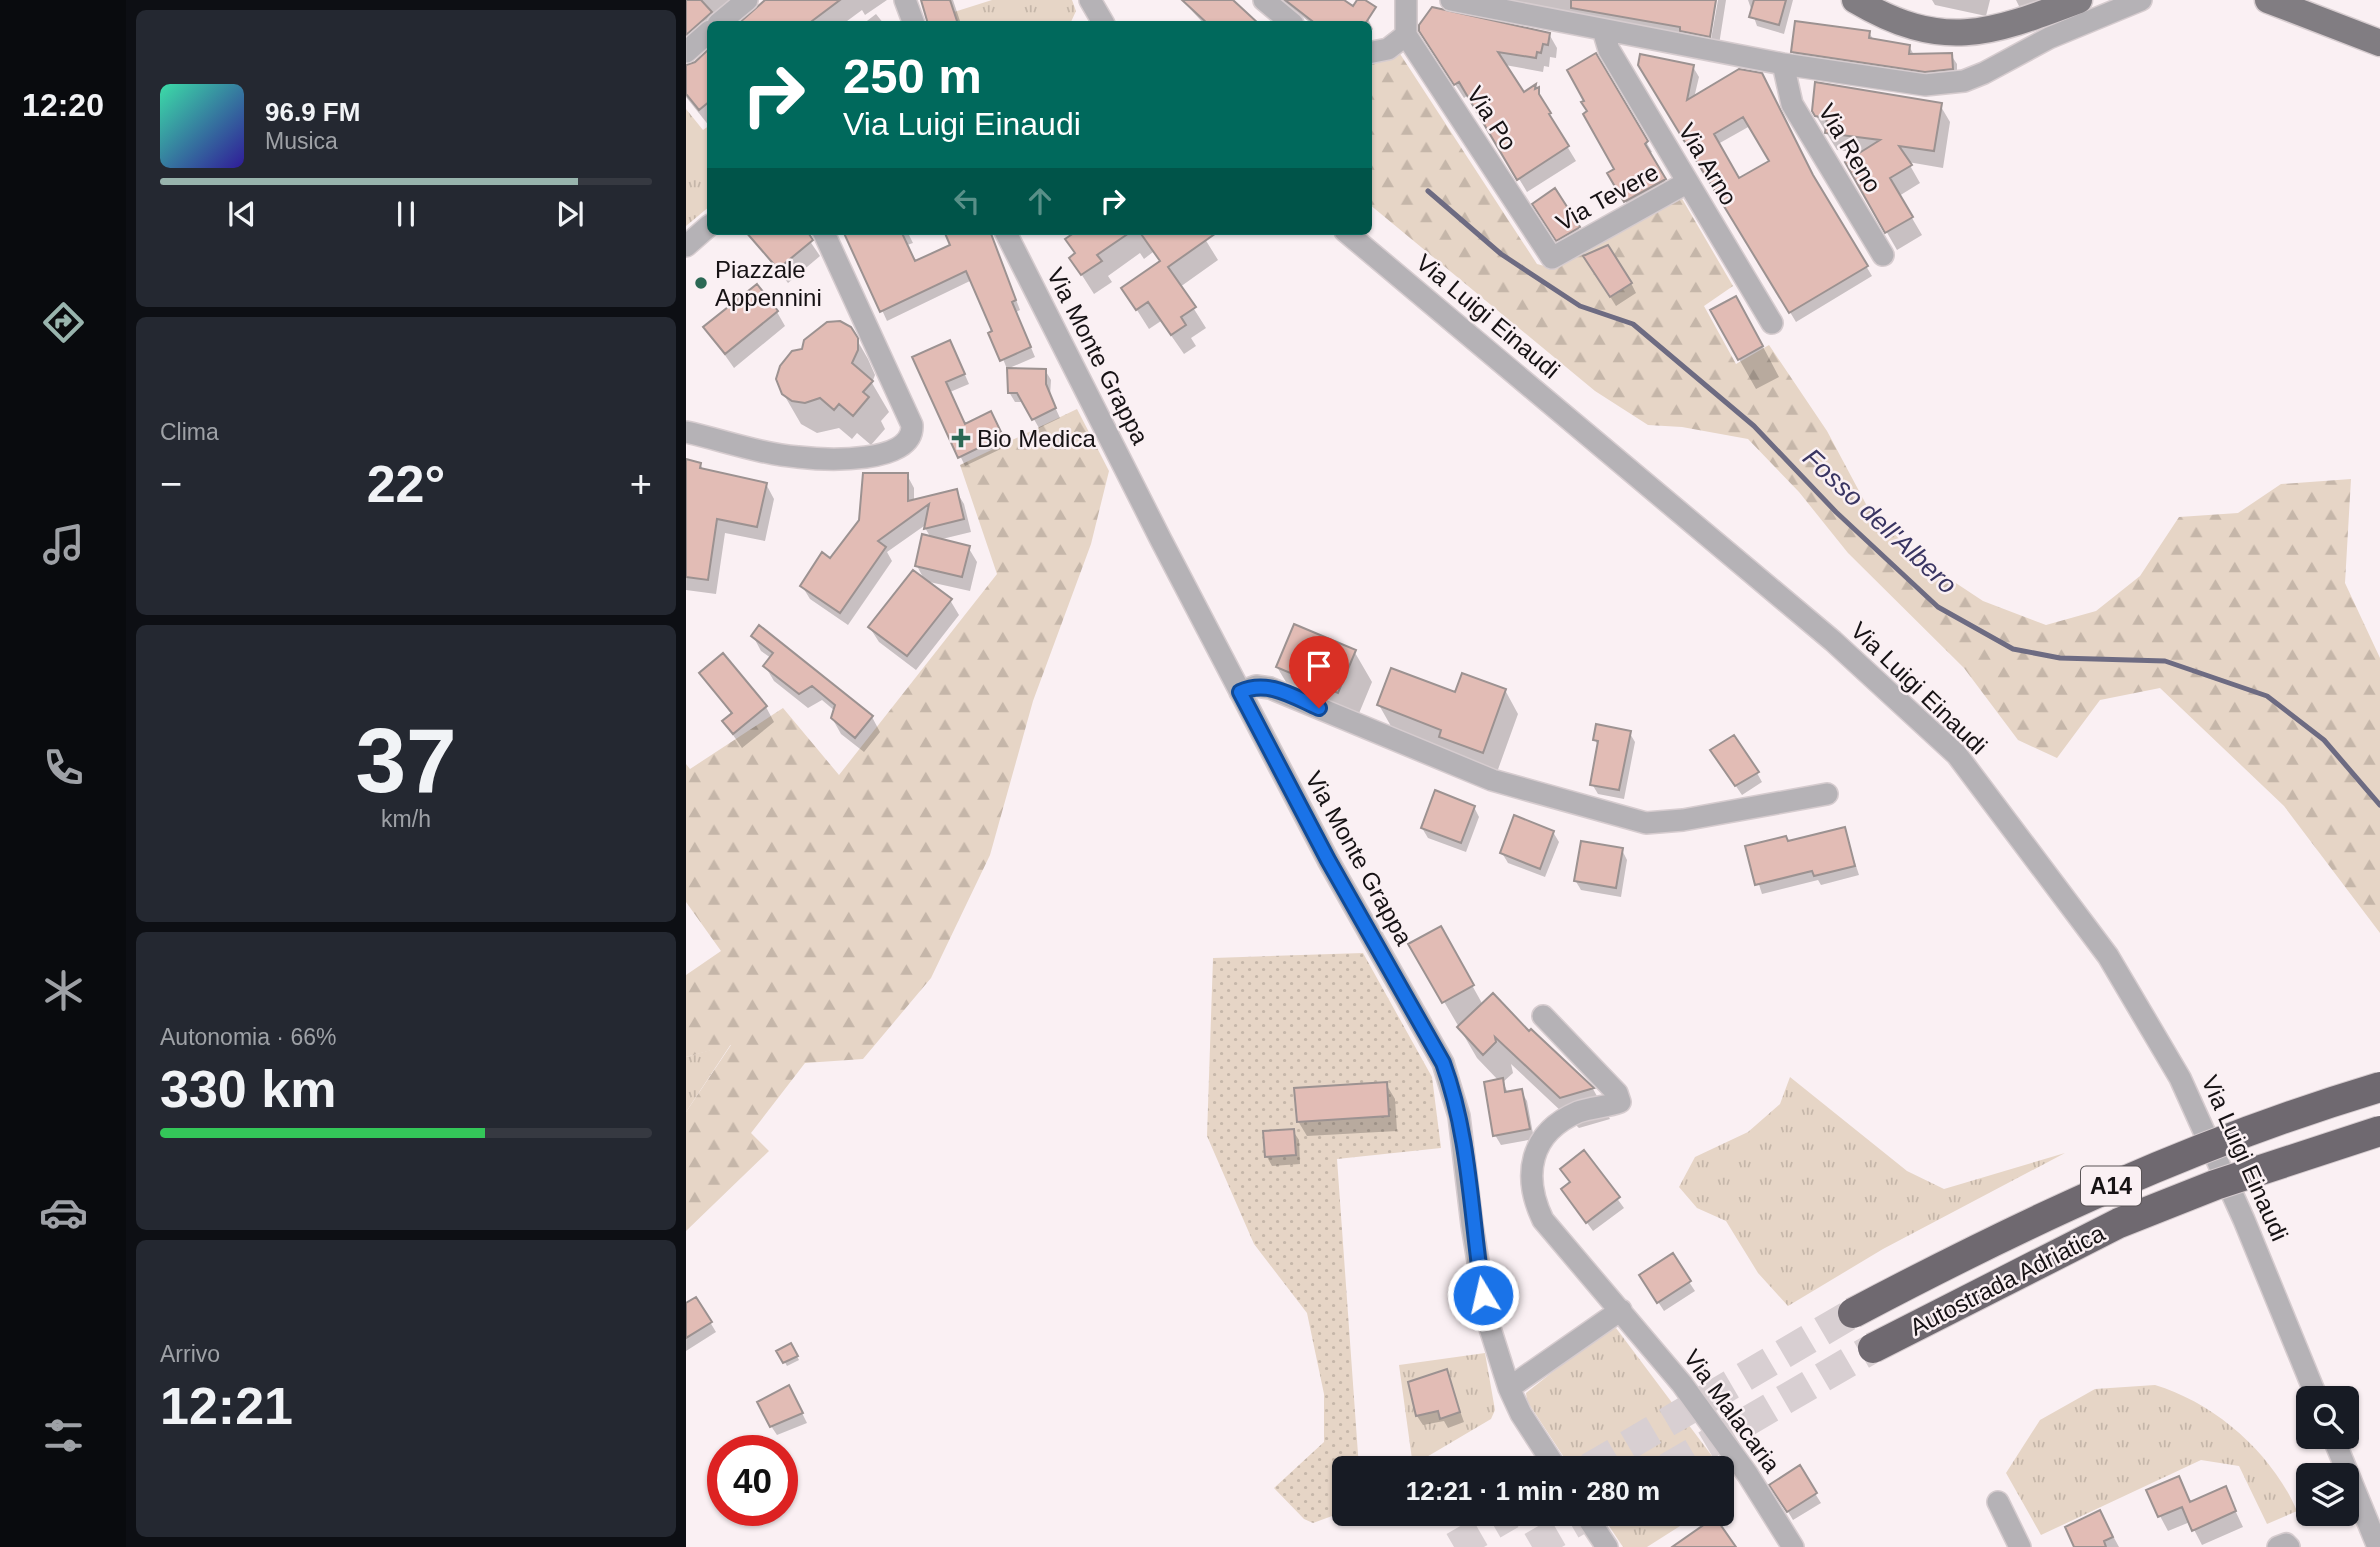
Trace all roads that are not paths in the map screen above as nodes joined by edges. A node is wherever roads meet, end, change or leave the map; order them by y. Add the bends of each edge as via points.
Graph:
1 (747, 0) edge
2 (905, 0) edge
3 (1264, 0) edge
4 (1406, 0) edge
5 (1451, 0) edge
6 (1855, 0) edge
7 (2079, 0) edge
8 (2141, 0) edge
9 (2268, 0) edge
10 (722, 21) edge
11 (913, 21) edge
12 (1289, 21) edge
13 (1603, 30) junction
14 (707, 34) edge
15 (1406, 34) junction
16 (2380, 43) edge
17 (686, 52) edge
18 (1372, 52) edge
19 (1783, 64) junction
20 (1688, 182) junction
21 (707, 228) edge
22 (825, 235) edge
23 (1007, 235) edge
24 (1350, 235) edge
25 (686, 246) edge
26 (1883, 255) dead end
27 (1552, 258) joint
28 (1772, 323) dead end
29 (686, 432) edge
30 (1240, 692) junction
31 (1827, 794) dead end
32 (1543, 1016) dead end
33 (2380, 1087) edge
34 (2380, 1130) edge
35 (1621, 1310) junction
36 (1853, 1313) tunnel mouth
37 (1873, 1348) tunnel mouth
38 (2312, 1386) edge
39 (1509, 1388) junction
40 (2338, 1449) edge
41 (1548, 1456) edge
42 (1998, 1502) dead end
43 (1593, 1526) edge
44 (1607, 1547) edge
45 (1793, 1547) edge
46 (2020, 1547) edge
47 (2278, 1547) edge
48 (2289, 1547) edge
49 (2378, 1547) edge

1 - 10 street
2 - 11 street
3 - 12 street
4 - 15 street
5 - 13 street
6 - 7 main road via 1903,24 1939,34 2000,27
8 - 19 street via 2049,38 1984,73 1943,84
9 - 16 main road
13 - 19 street
13 - 20 street, Via Arno via 1609,50
14 - 17 street
15 - 18 street via 1388,49
15 - 27 street, Via Po
19 - 26 street, Via Reno via 1792,104
20 - 27 street, Via Tevere
20 - 28 street, Via Arno
21 - 25 street
22 - 29 street via 912,425 908,441 881,454 822,459
23 - 30 street, Via Monte Grappa
24 - 38 street, Via Luigi Einaudi via 1833,641 1957,755 2108,956 2180,1077
30 - 31 street via 1256,686 1270,688 1492,780 1646,823
30 - 39 street, Via Monte Grappa via 1443,1063 1463,1139 1488,1322
32 - 35 street, Via Malacaria via 1617,1093 1620,1102 1576,1113 1551,1129 1537,1148 1530,1170 1533,1199 1543,1220
33 - 36 highway, Autostrada Adriatica / A14, bridge via 2291,1114 2145,1171 1989,1241
34 - 37 highway, Autostrada Adriatica / A14, bridge via 2215,1185 2119,1223
35 - 39 street
35 - 45 street, Via Malacaria via 1682,1384
39 - 41 street, Via Monte Grappa
40 - 49 street
42 - 46 street
43 - 44 street
47 - 48 street

